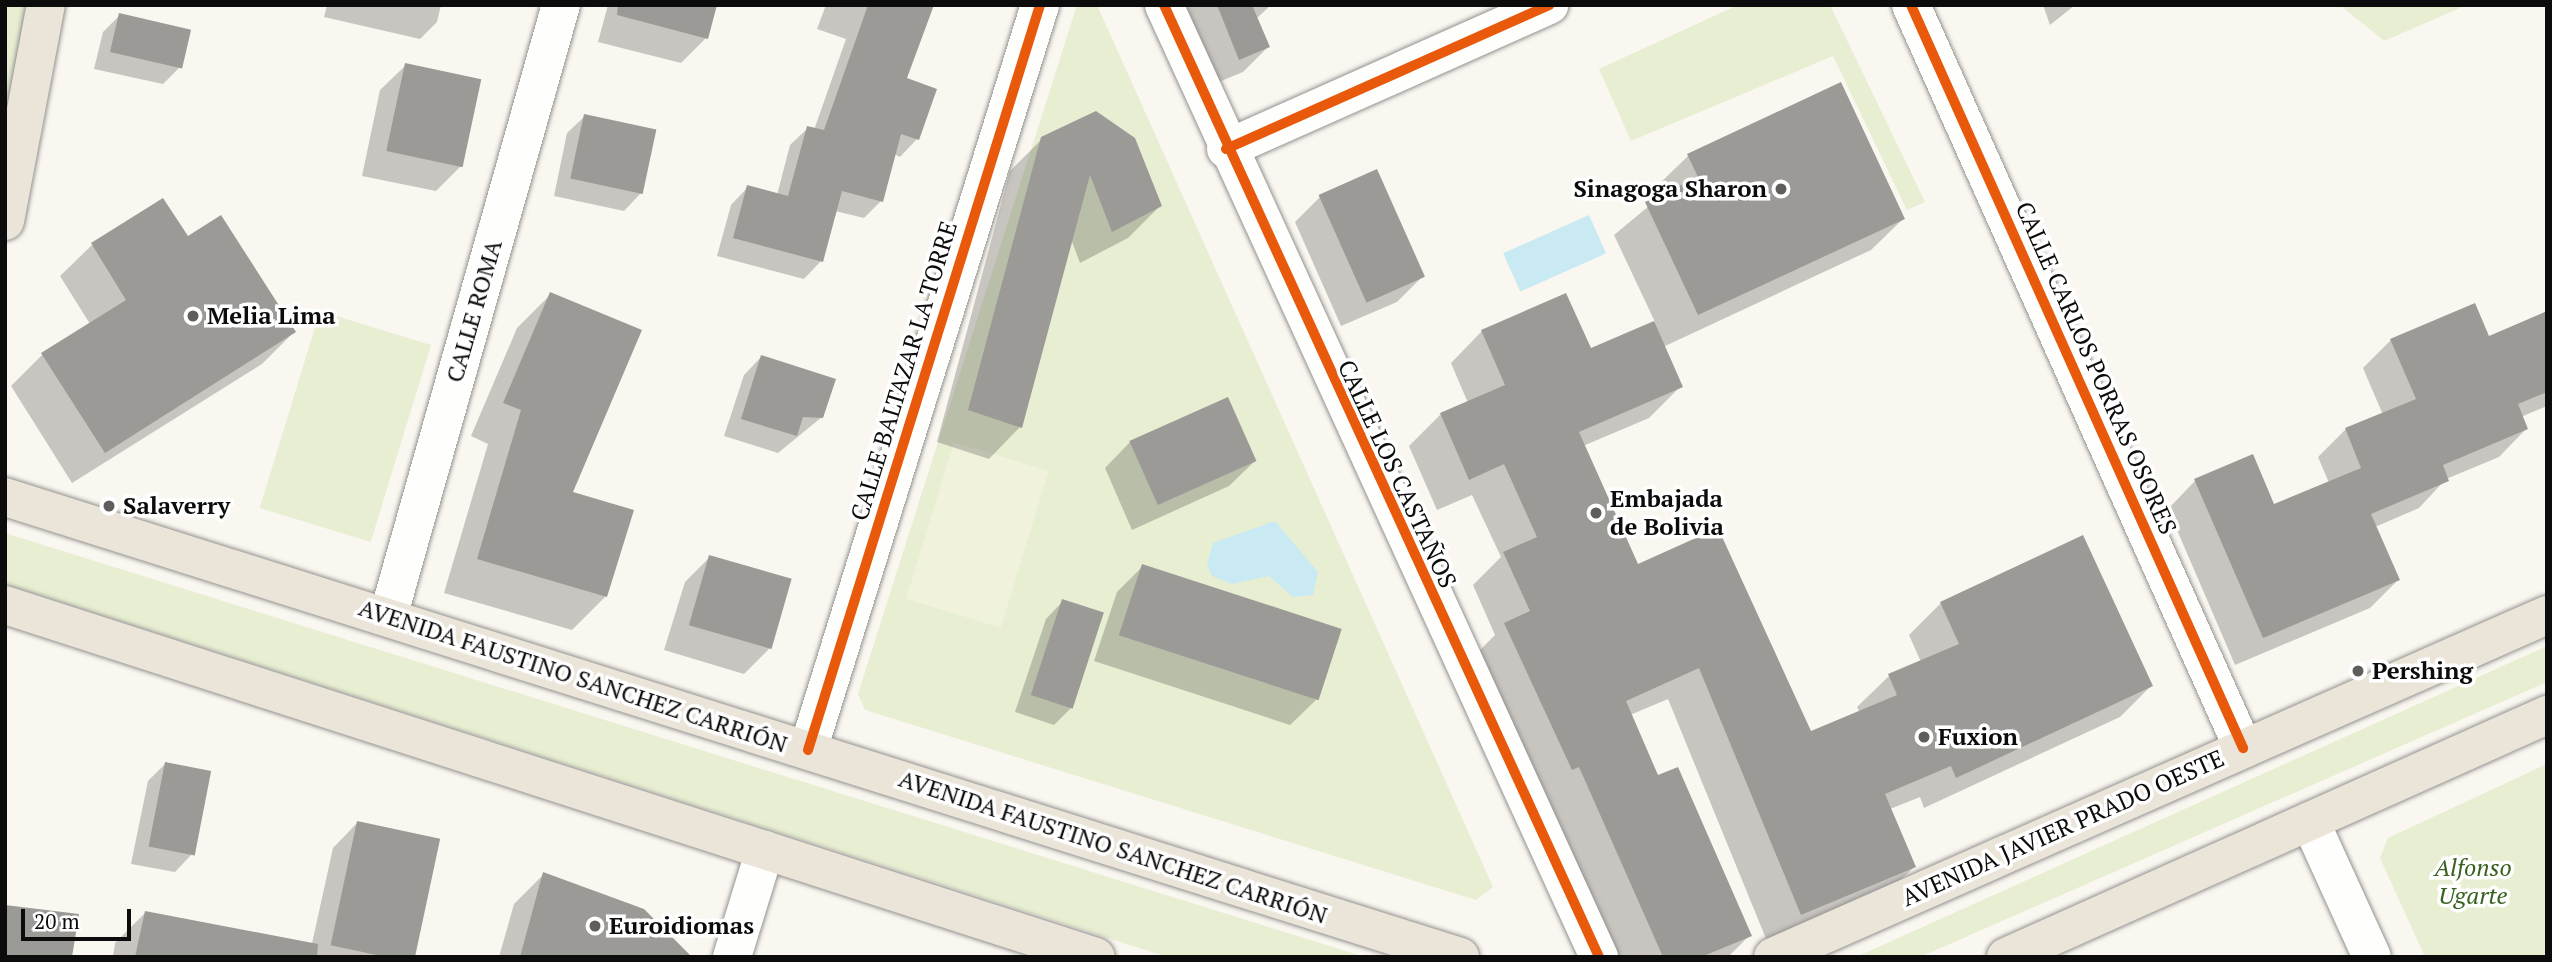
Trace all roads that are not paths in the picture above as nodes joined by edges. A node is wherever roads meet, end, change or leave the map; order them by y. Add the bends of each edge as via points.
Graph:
1 (46, 5) edge
2 (561, 5) edge
3 (1040, 5) edge
4 (1164, 5) edge
5 (1549, 5) edge
6 (1911, 5) edge
7 (1226, 149) junction
8 (5, 221) edge
9 (5, 497) edge
10 (5, 605) edge
11 (2547, 615) edge
12 (388, 617) junction
13 (2547, 715) edge
14 (2243, 748) junction
15 (808, 750) junction
16 (2310, 821) junction
17 (765, 850) junction
18 (1430, 951) edge
19 (732, 957) edge
20 (1096, 957) edge
21 (1460, 957) edge
22 (1599, 957) edge
23 (1773, 957) edge
24 (2006, 957) edge
25 (2372, 957) edge

1 - 8 main road
2 - 12 street, CALLE ROMA
3 - 15 street, CALLE BALTAZAR LA TORRE
4 - 7 street, CALLE LOS CASTAÑOS
5 - 7 street
6 - 14 street, CALLE CARLOS PORRAS OSORES
7 - 22 street, CALLE LOS CASTAÑOS
9 - 12 main road, AVENIDA FAUSTINO SANCHEZ CARRIÓN
10 - 17 main road
11 - 14 main road, AVENIDA JAVIER PRADO OESTE
12 - 15 main road, AVENIDA FAUSTINO SANCHEZ CARRIÓN
13 - 16 main road
14 - 23 main road, AVENIDA JAVIER PRADO OESTE
15 - 18 main road, AVENIDA FAUSTINO SANCHEZ CARRIÓN
16 - 24 main road
16 - 25 street
17 - 19 street
17 - 20 main road
18 - 21 main road, AVENIDA FAUSTINO SANCHEZ CARRIÓN

